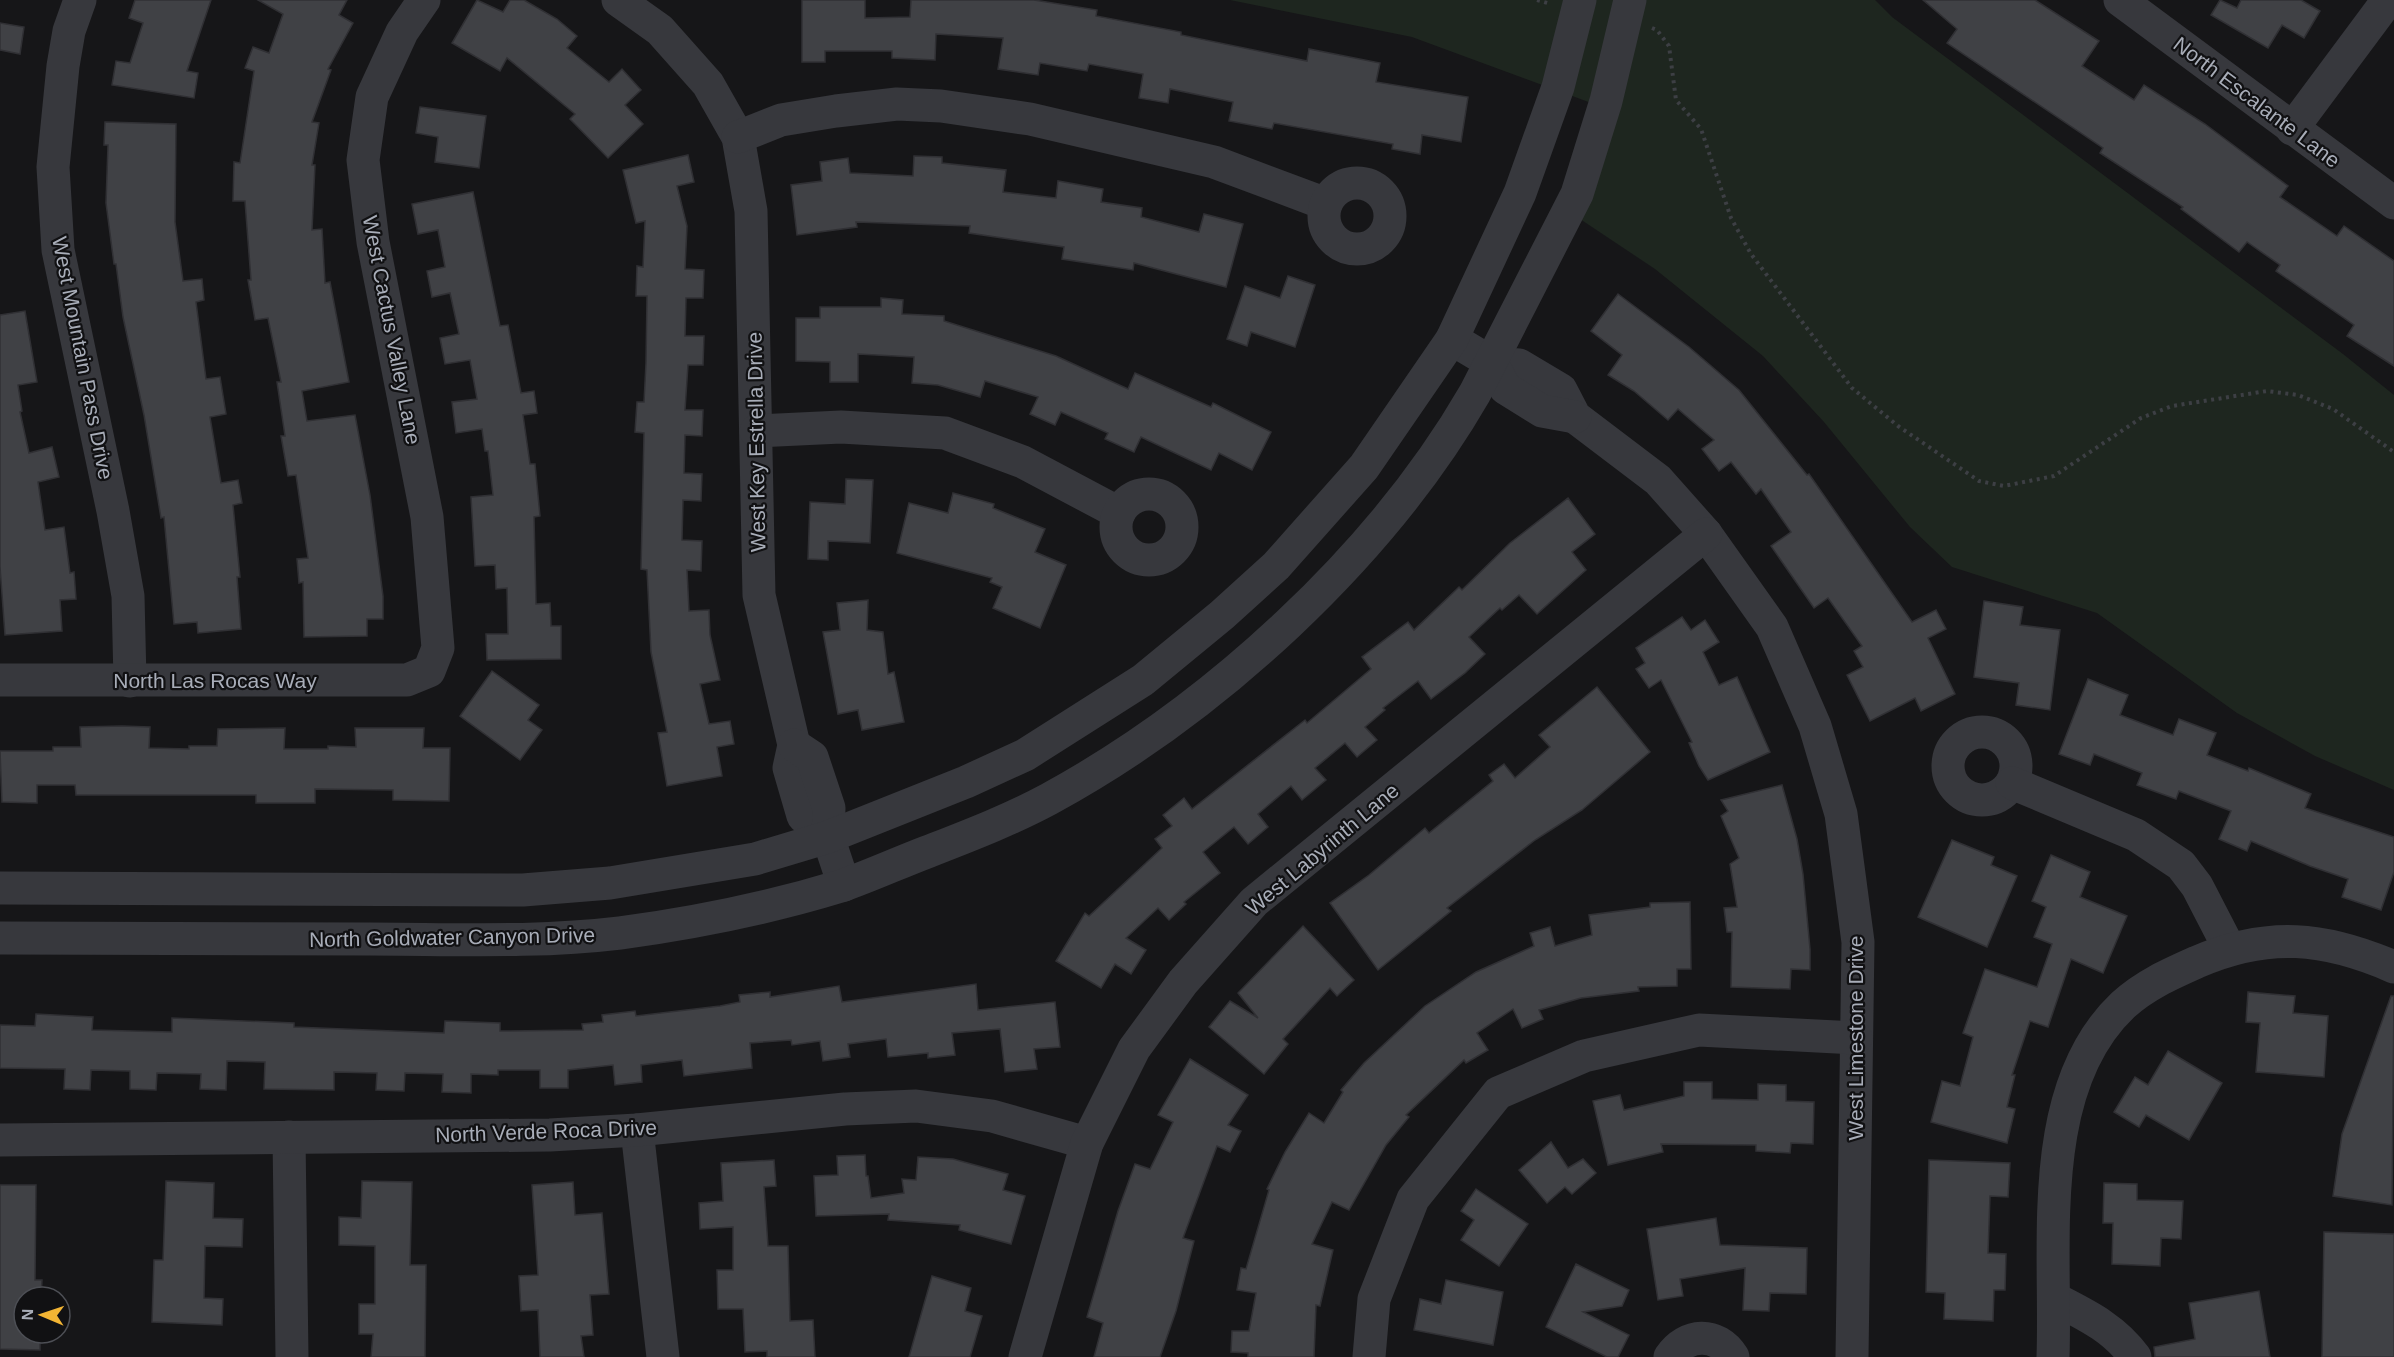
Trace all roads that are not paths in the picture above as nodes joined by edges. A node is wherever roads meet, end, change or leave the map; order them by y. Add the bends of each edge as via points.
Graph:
1 (80, 0) edge
2 (424, 0) edge
3 (618, 0) edge
4 (2120, 0) edge
5 (2388, 0) edge
6 (1579, 5) edge
7 (1627, 10) edge
8 (2292, 129) junction
9 (738, 137) junction
10 (2394, 203) edge
11 (1326, 204) dead end
12 (1452, 339) junction
13 (1492, 363) junction
14 (756, 431) junction
15 (1119, 513) dead end
16 (1706, 534) junction
17 (429, 671) joint
18 (0, 680) edge
19 (130, 681) junction
20 (2012, 783) dead end
21 (828, 837) junction
22 (844, 885) junction
23 (0, 888) edge
24 (0, 938) edge
25 (2229, 948) junction
26 (2394, 967) edge
27 (1856, 1038) junction
28 (637, 1130) junction
29 (289, 1137) junction
30 (0, 1140) edge
31 (1087, 1143) junction
32 (2055, 1299) junction
33 (292, 1357) edge
34 (663, 1357) edge
35 (1025, 1357) edge
36 (1369, 1357) edge
37 (1670, 1357) edge
38 (1733, 1357) edge
39 (1852, 1357) edge
40 (2053, 1357) edge
41 (2135, 1357) edge

1 - 19 street, West Mountain Pass Drive via 63,66 53,167 58,250 128,597
2 - 17 street, West Cactus Valley Lane via 402,32 372,97 363,160 373,242 427,517 438,648
3 - 9 street, West Key Estrella Drive via 660,30 708,84
4 - 8 street, North Escalante Lane
5 - 8 street
6 - 12 street via 1557,87 1524,182
7 - 13 street, North Goldwater Canyon Drive via 1606,101 1576,194
8 - 10 street, North Escalante Lane
9 - 11 street via 781,120 836,111 897,104 941,106 1030,118 1214,162
9 - 14 street, West Key Estrella Drive via 751,210
12 - 13 street, West Limestone Drive
12 - 21 street via 1364,467 1323,515 1276,566 1143,680 1025,755
13 - 16 street, West Limestone Drive via 1519,365 1561,390 1575,417 1658,480
13 - 22 street, North Goldwater Canyon Drive via 1458,423 1361,548 1271,639 1172,720 1048,800
14 - 15 street via 841,427 945,434 1023,462
14 - 21 street, West Key Estrella Drive via 759,595 794,745 789,768 803,816
16 - 27 street, West Limestone Drive via 1772,627 1818,737 1841,814 1858,942
16 - 31 street, West Labyrinth Lane via 1254,903 1184,982 1134,1049
17 - 19 street, North Las Rocas Way via 407,680
18 - 19 street, North Las Rocas Way
20 - 25 street via 2136,835 2181,865 2198,886
21 - 22 street
21 - 23 street via 755,859 687,872 523,890
22 - 24 street, North Goldwater Canyon Drive via 678,925 513,940
25 - 26 street via 2289,939 2357,951
25 - 32 street via 2157,979 2122,1006 2092,1044 2066,1102 2058,1157
27 - 36 street via 1700,1030 1584,1056 1498,1093 1413,1199 1374,1299
27 - 39 street, West Limestone Drive
28 - 29 street, North Verde Roca Drive
28 - 31 street, North Verde Roca Drive via 845,1108 916,1107 992,1116
28 - 34 street
29 - 30 street, North Verde Roca Drive
29 - 33 street
31 - 35 street, West Labyrinth Lane
32 - 40 street
32 - 41 street via 2122,1338
37 - 38 street via 1684,1342 1705,1337 1726,1346

